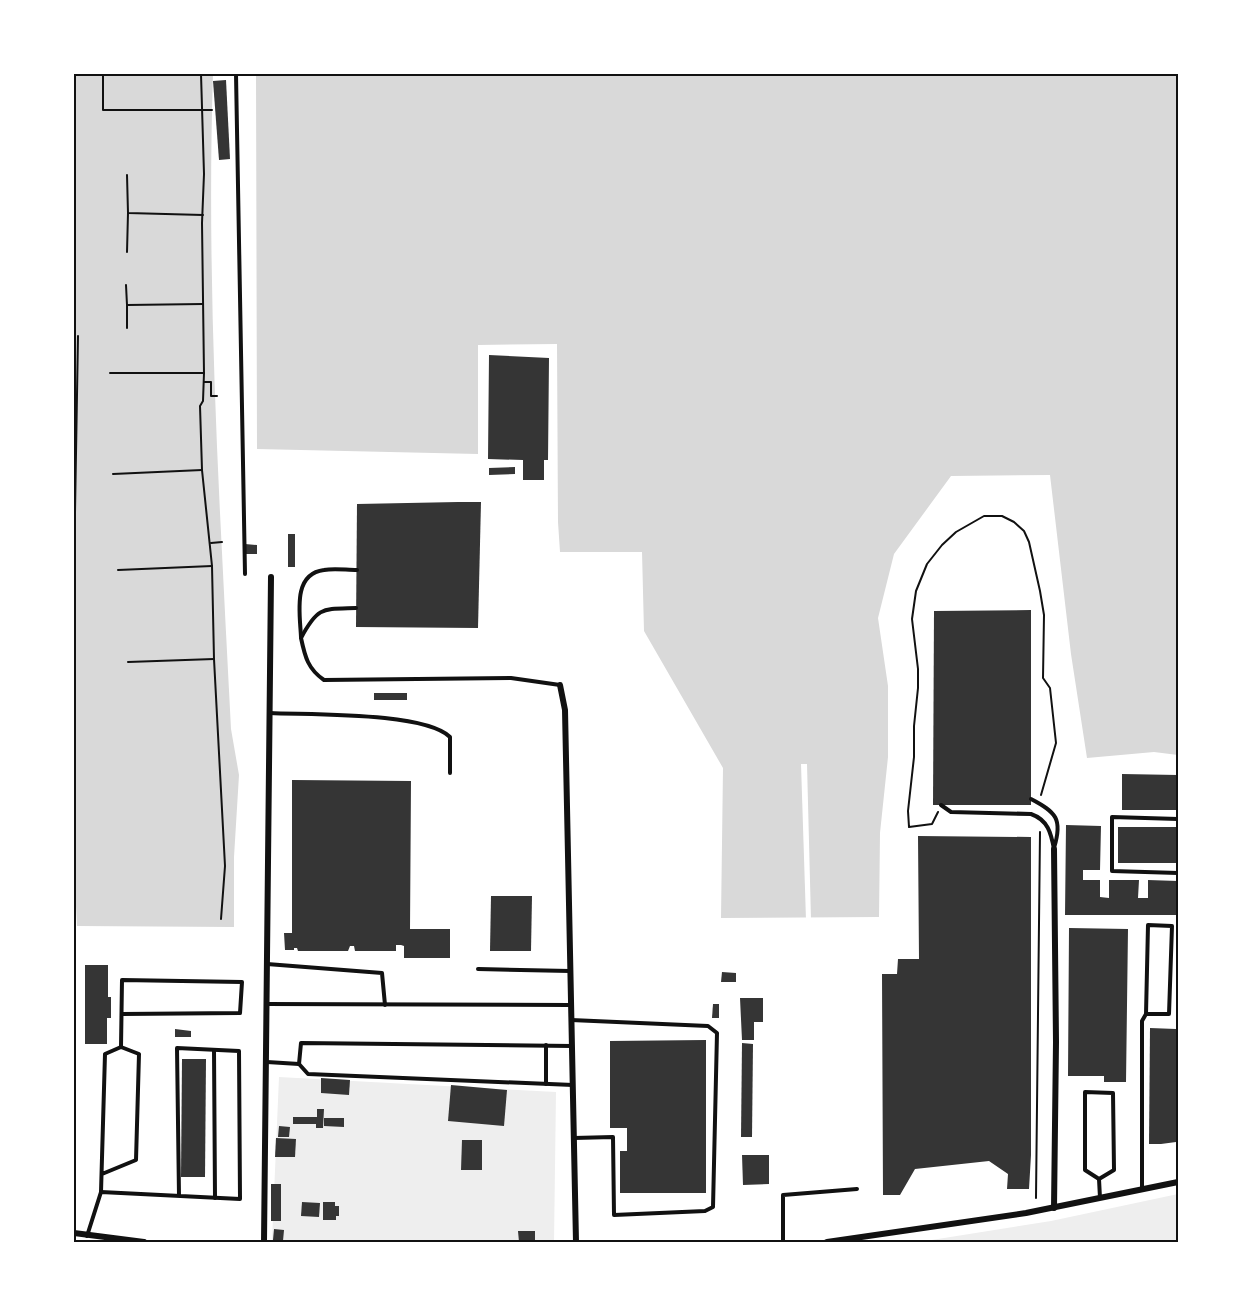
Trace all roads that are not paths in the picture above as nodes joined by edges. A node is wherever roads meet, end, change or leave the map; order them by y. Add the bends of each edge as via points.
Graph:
1 (236, 74) edge
2 (357, 570) dead end
3 (244, 574) dead end
4 (271, 577) dead end
5 (356, 608) dead end
6 (301, 638) junction
7 (560, 685) joint
8 (270, 713) junction
9 (450, 773) dead end
10 (1030, 799) dead end
11 (941, 805) road end
12 (1179, 819) edge
13 (1054, 849) junction
14 (1179, 873) edge
15 (267, 964) junction
16 (478, 969) dead end
17 (570, 971) junction
18 (266, 1004) junction
19 (385, 1005) junction
20 (571, 1005) junction
21 (122, 1014) junction
22 (1146, 1014) junction
23 (572, 1020) junction
24 (546, 1045) junction
25 (572, 1046) junction
26 (121, 1047) junction
27 (214, 1050) junction
28 (266, 1062) junction
29 (299, 1064) junction
30 (546, 1084) junction
31 (573, 1085) junction
32 (574, 1138) junction
33 (102, 1174) junction
34 (1099, 1179) junction
35 (1179, 1182) edge
36 (857, 1189) dead end
37 (1142, 1189) junction
38 (101, 1192) junction
39 (179, 1196) junction
40 (215, 1198) junction
41 (1100, 1198) junction
42 (1054, 1208) junction
43 (74, 1233) edge
44 (87, 1239) edge
45 (144, 1242) edge
46 (264, 1242) edge
47 (576, 1242) edge
48 (783, 1242) edge
49 (827, 1242) edge

1 - 3 lane
2 - 6 lane via 325,569 307,578 300,601
4 - 8 street
5 - 6 lane via 325,609
6 - 7 lane via 308,664 324,680 511,678
7 - 17 street via 565,710
8 - 9 lane via 406,719 443,730 450,737
8 - 15 street
10 - 13 lane via 1047,807 1055,817 1059,833
11 - 13 lane via 951,812 1040,817 1050,830
12 - 14 lane via 1112,817 1112,871
13 - 42 street
15 - 18 street
15 - 19 lane via 382,973
16 - 17 lane
17 - 20 street
18 - 19 lane
18 - 28 street
19 - 20 lane
20 - 23 street
21 - 21 lane via 240,1013 242,982 122,980
21 - 26 lane
22 - 22 lane via 1169,1014 1172,926 1148,924
22 - 37 lane via 1142,1021
23 - 25 street
23 - 32 lane via 708,1026 717,1033 713,1207 705,1211 614,1215 613,1137
24 - 25 lane
24 - 29 lane via 301,1043
24 - 30 lane
25 - 31 street
26 - 33 lane via 105,1054
26 - 33 lane via 139,1054 136,1160
27 - 39 lane via 177,1048
27 - 40 lane
27 - 40 lane via 238,1051 240,1188 240,1199
28 - 29 lane
28 - 46 street
29 - 30 lane via 308,1074
30 - 31 lane
31 - 32 street
32 - 47 street
33 - 38 lane
34 - 34 lane via 1114,1170 1113,1093 1085,1092 1085,1170
34 - 41 lane
35 - 37 street
36 - 48 lane via 783,1196
37 - 41 street
38 - 39 lane
38 - 44 lane
39 - 40 lane
41 - 42 street
42 - 49 street
43 - 44 street
44 - 45 street

